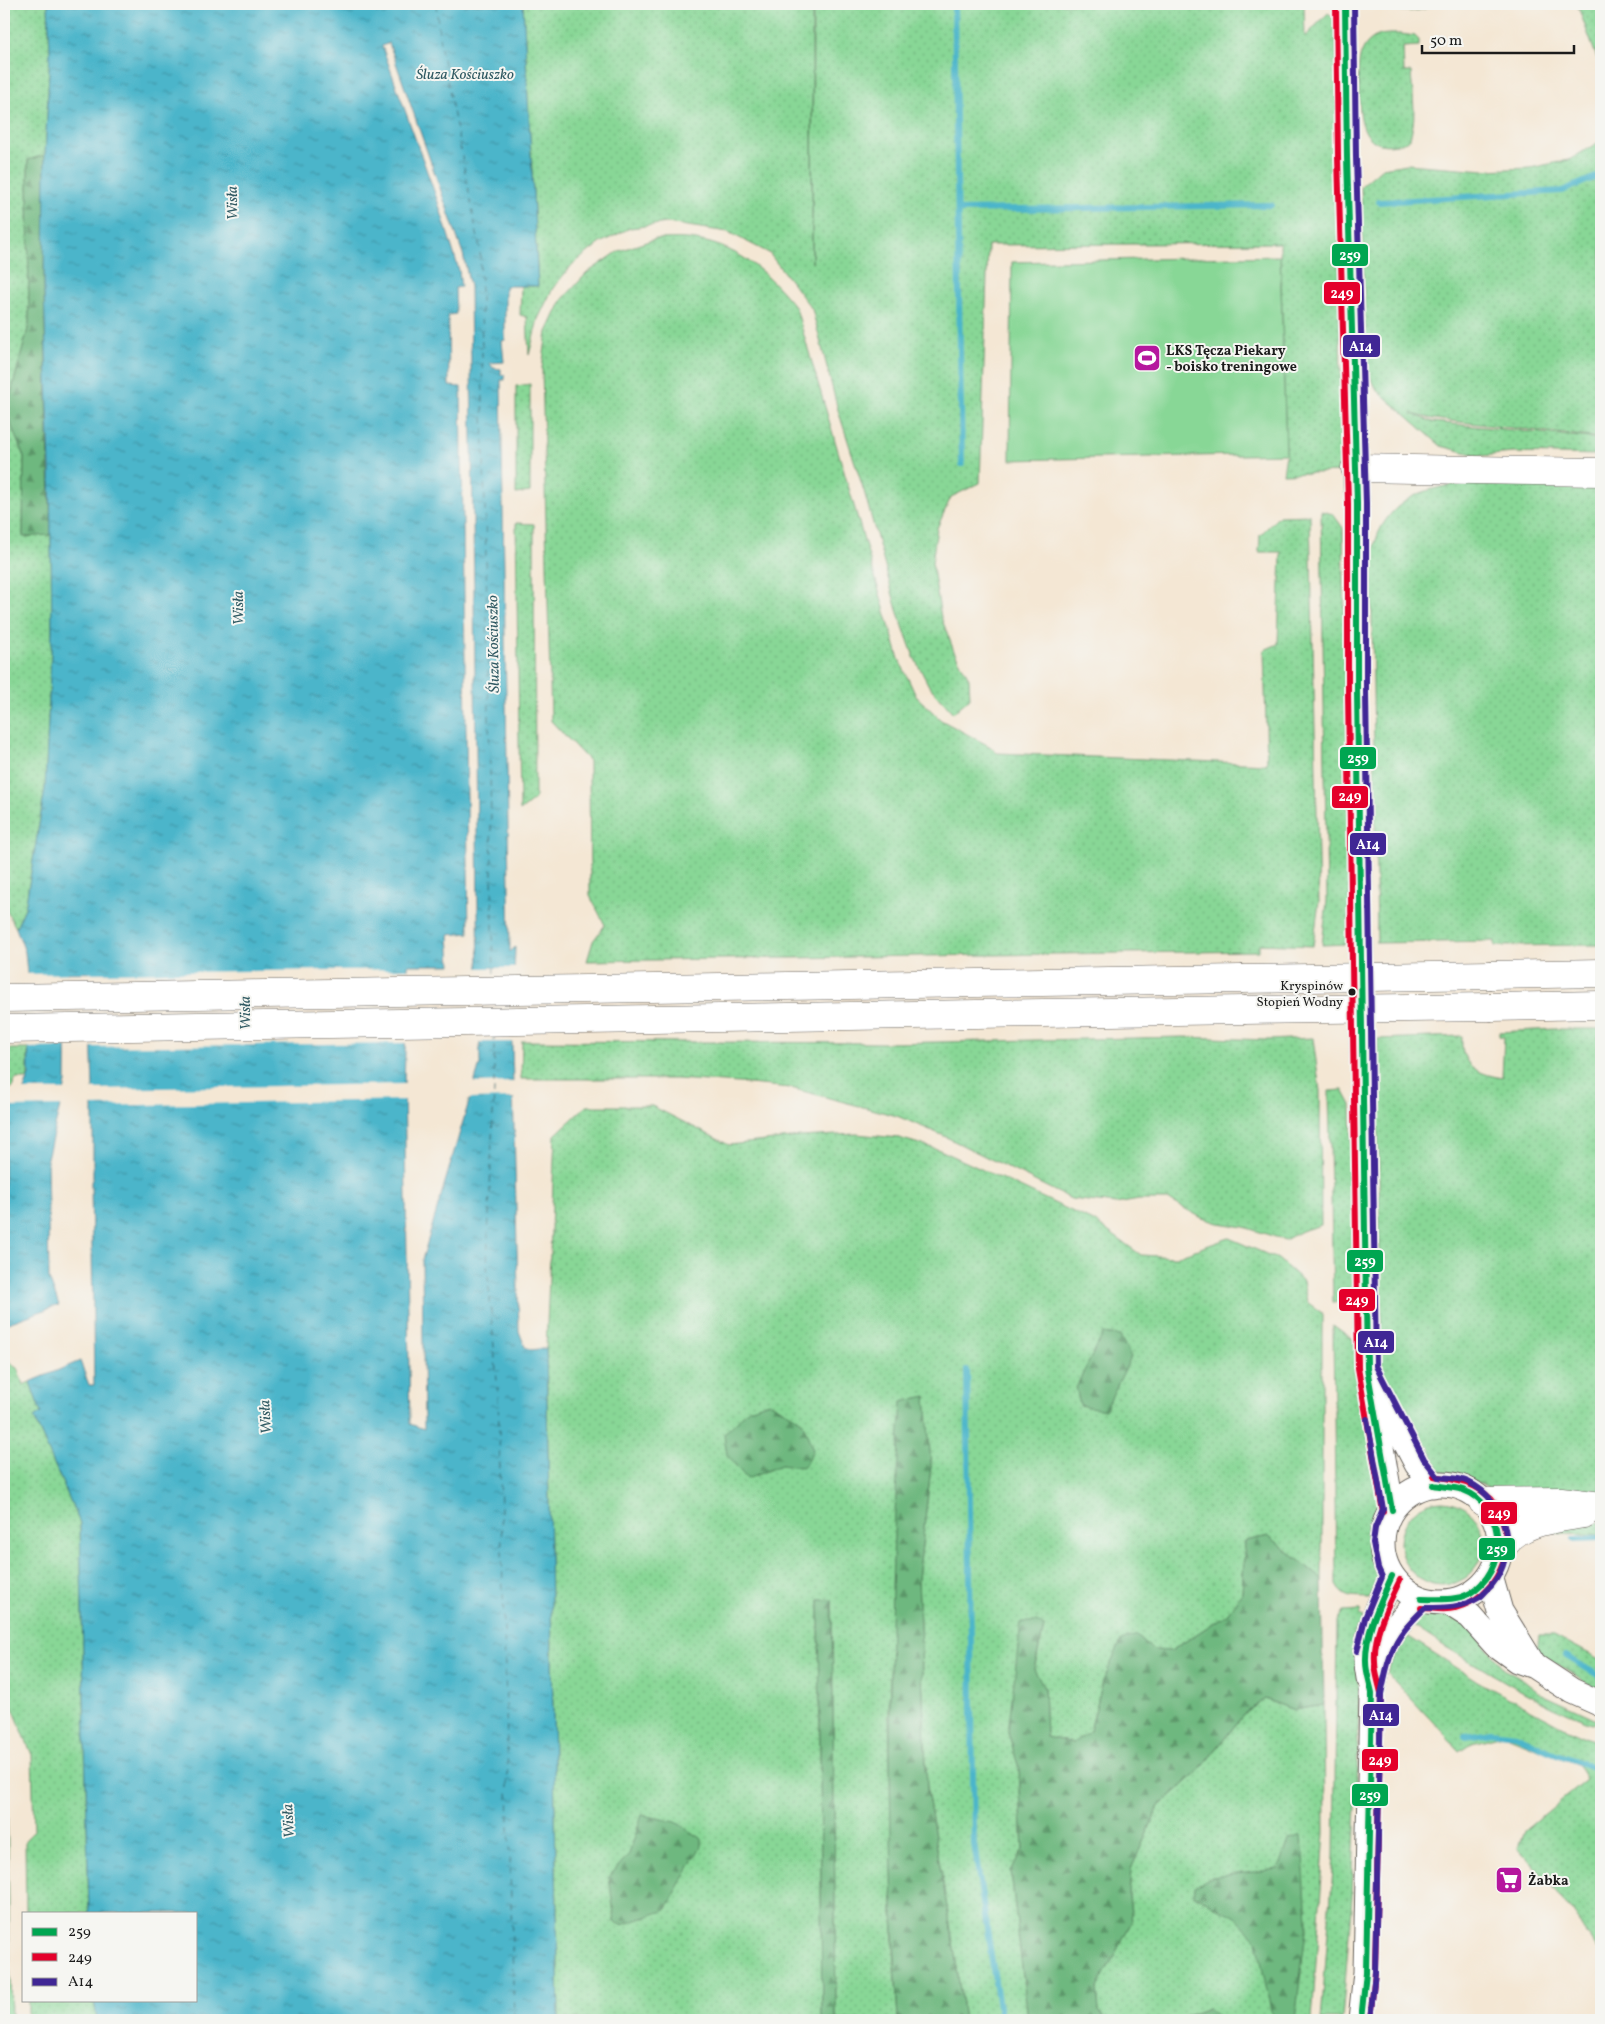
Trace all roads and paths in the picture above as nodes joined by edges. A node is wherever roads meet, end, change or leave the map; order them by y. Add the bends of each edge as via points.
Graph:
1 (1345, 4) edge
2 (1355, 468) junction
3 (1601, 472) edge
4 (1601, 973) edge
5 (4, 998) edge
6 (1601, 1005) edge
7 (4, 1029) edge
8 (1367, 1368) junction
9 (1433, 1485) junction
10 (1483, 1502) junction
11 (1601, 1508) edge
12 (1392, 1510) junction
13 (1495, 1563) junction
14 (1392, 1576) junction
15 (1421, 1599) junction
16 (1448, 1602) junction
17 (1534, 1666) junction
18 (1372, 1693) junction
19 (1601, 1704) edge
20 (1360, 2020) edge

1 - 2 street
2 - 3 highway
2 - 8 main road
4 - 5 highway, bridge
6 - 7 highway, bridge
8 - 9 main road via 1417,1464
8 - 12 main road
9 - 10 main road via 1460,1487
9 - 12 main road via 1417,1489
10 - 11 highway via 1561,1502
10 - 13 main road via 1498,1530
11 - 13 highway via 1528,1527 1513,1535
12 - 14 main road via 1383,1531 1382,1543 1384,1560
13 - 16 main road via 1472,1593
13 - 17 main road via 1500,1611
14 - 15 main road via 1400,1586
14 - 18 main road via 1374,1616 1367,1642 1366,1664
15 - 16 main road
15 - 18 main road via 1389,1637
16 - 17 main road via 1470,1616 1506,1652
17 - 19 main road via 1572,1691
18 - 20 main road via 1366,1972

